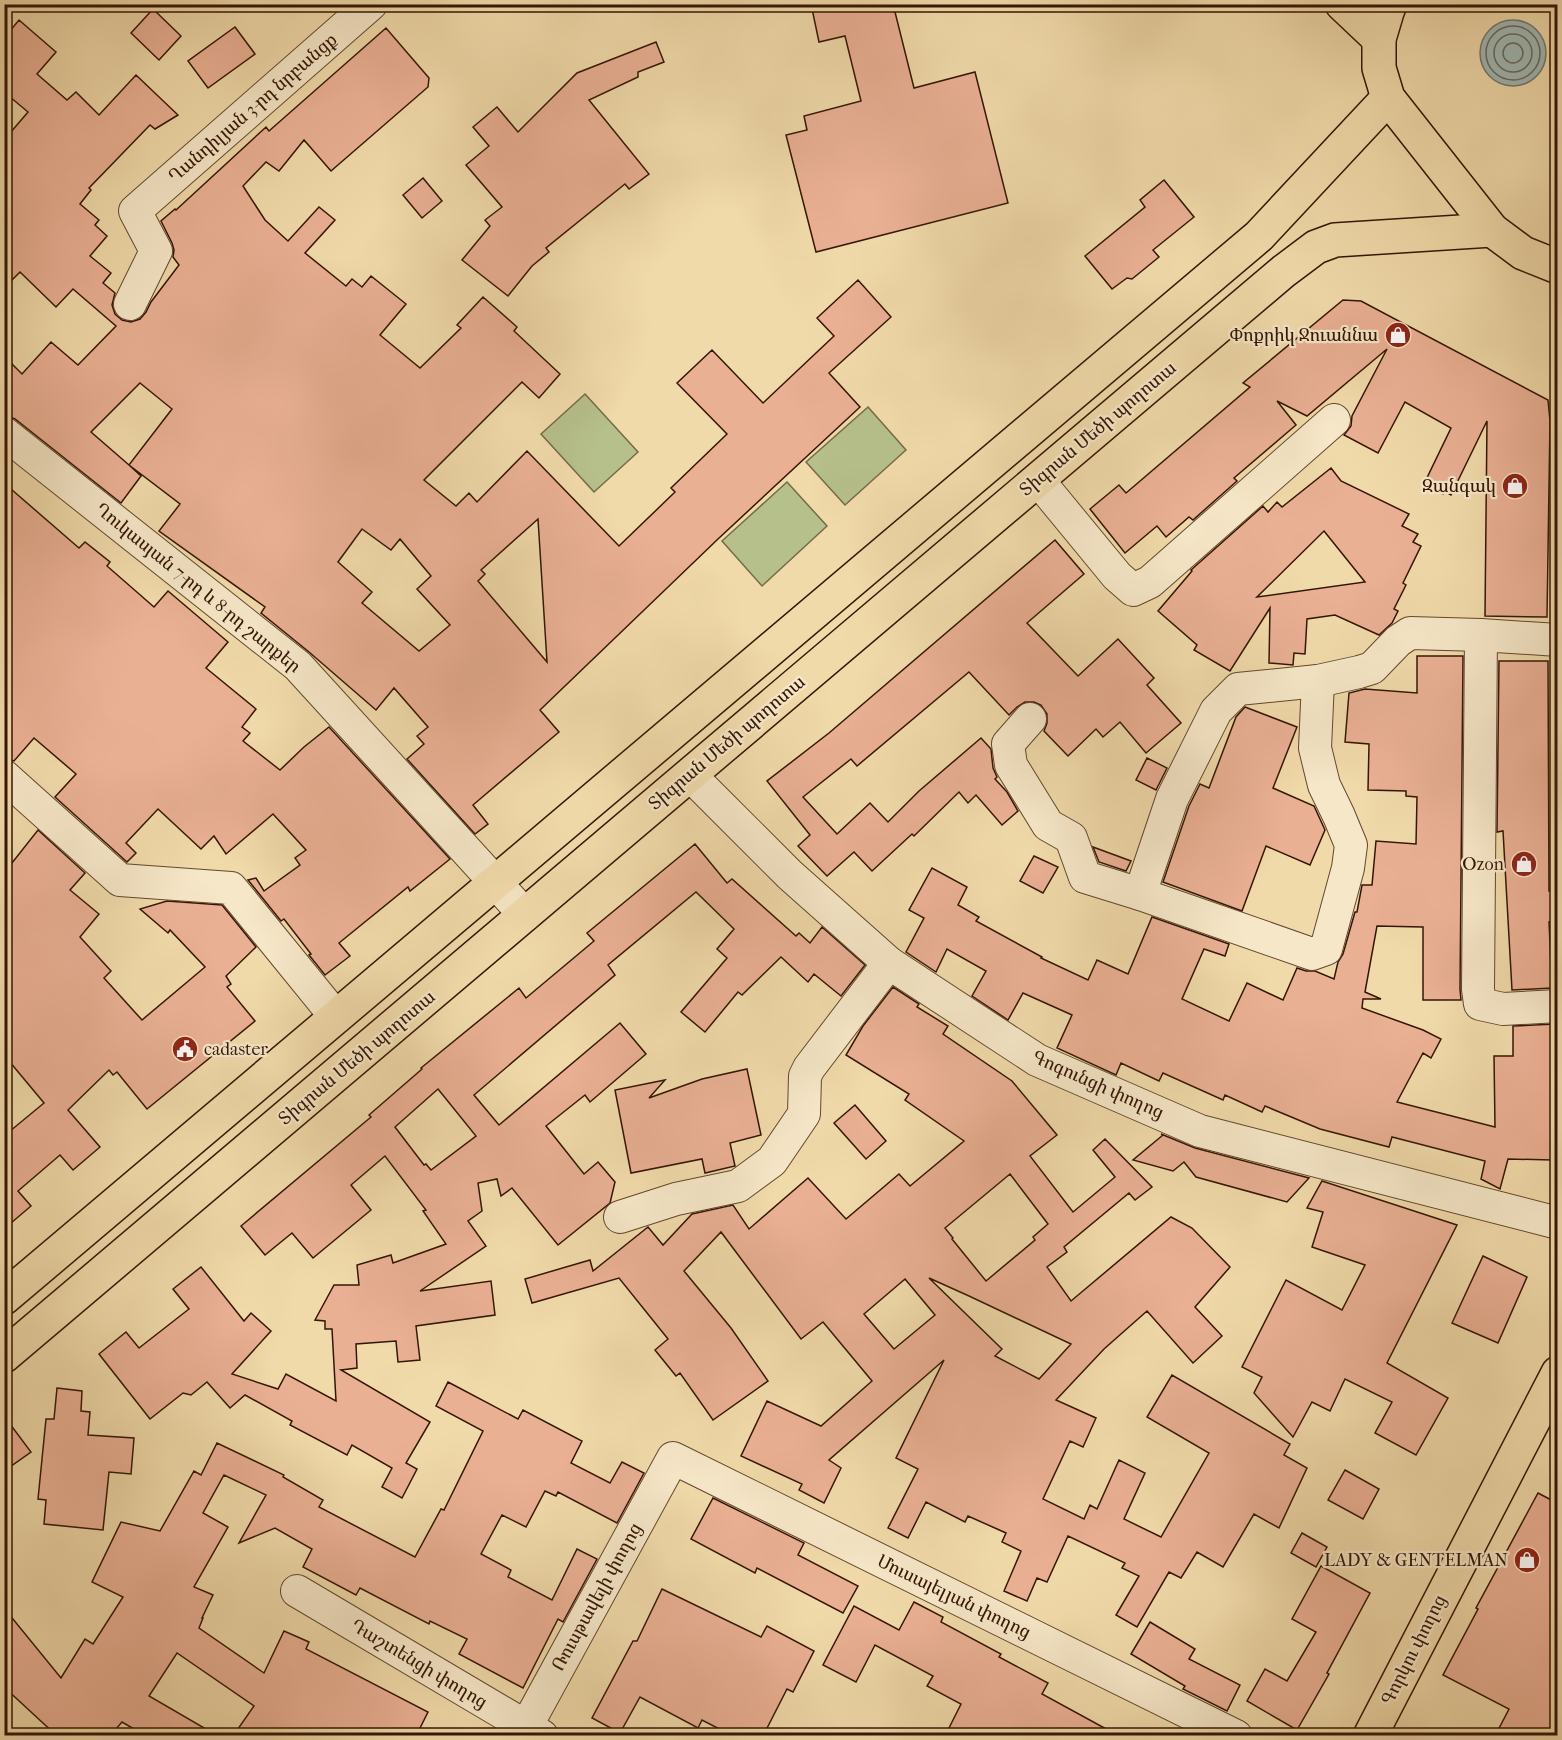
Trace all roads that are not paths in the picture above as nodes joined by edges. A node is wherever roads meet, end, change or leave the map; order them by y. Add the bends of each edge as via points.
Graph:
1 (371, 4) edge
2 (1342, 4) edge
3 (1390, 4) edge
4 (1379, 39) junction
5 (1388, 98) junction
6 (1492, 230) junction
7 (1557, 267) edge
8 (130, 304) dead end
9 (1335, 420) dead end
10 (4, 433) edge
11 (1038, 480) junction
12 (1481, 635) junction
13 (1557, 640) edge
14 (1318, 681) junction
15 (1030, 719) dead end
16 (690, 775) junction
17 (4, 776) edge
18 (495, 883) junction
19 (1140, 894) junction
20 (525, 915) junction
21 (889, 963) junction
22 (1557, 1006) edge
23 (336, 1017) junction
24 (620, 1217) dead end
25 (1557, 1223) edge
26 (4, 1298) edge
27 (4, 1356) edge
28 (1557, 1373) edge
29 (673, 1458) joint
30 (297, 1591) dead end
31 (530, 1733) edge
32 (1236, 1736) edge
33 (1370, 1736) edge

1 - 8 street, Ղանդիլյան 3-րդ նրբանցք via 135,212 156,251
2 - 4 main road
3 - 4 main road
4 - 5 main road via 1379,68
5 - 6 main road
5 - 18 main road via 1259,236
6 - 7 main road via 1523,253
6 - 11 main road, Տիգրան Մեծի պողոտա via 1335,240 1316,247
9 - 11 street via 1150,582 1133,590
10 - 18 street, Ղուկասյան 7-րդ և 8-րդ շարքեր via 298,666
11 - 16 main road, Տիգրան Մեծի պողոտա
12 - 13 street
12 - 14 street via 1410,633 1372,668
12 - 22 street via 1480,1004 1503,1010
14 - 19 street via 1238,689 1216,711 1172,799
14 - 19 street via 1315,748 1324,785 1351,845 1326,949 1312,954
15 - 19 street via 1008,744 1011,765 1048,825 1071,838 1085,877
16 - 20 main road, Տիգրան Մեծի պողոտա
16 - 21 street, Գոգունցի փողոց via 790,875
17 - 23 street via 120,880 231,888
18 - 20 street, Ղուկասյան 7-րդ և 8-րդ շարքեր
18 - 23 main road
20 - 27 main road, Տիգրան Մեծի պողոտա
21 - 24 street via 809,1068 805,1076 804,1114 772,1161 738,1186 676,1199
21 - 25 street, Գոգունցի փողոց via 1037,1060 1200,1131
23 - 26 main road
28 - 33 main road, Գորկու փողոց
29 - 31 street, Ռուսթավելի փողոց
29 - 32 street, Մուսայելյան փողոց
30 - 31 street, Դաշտենցի փողոց

